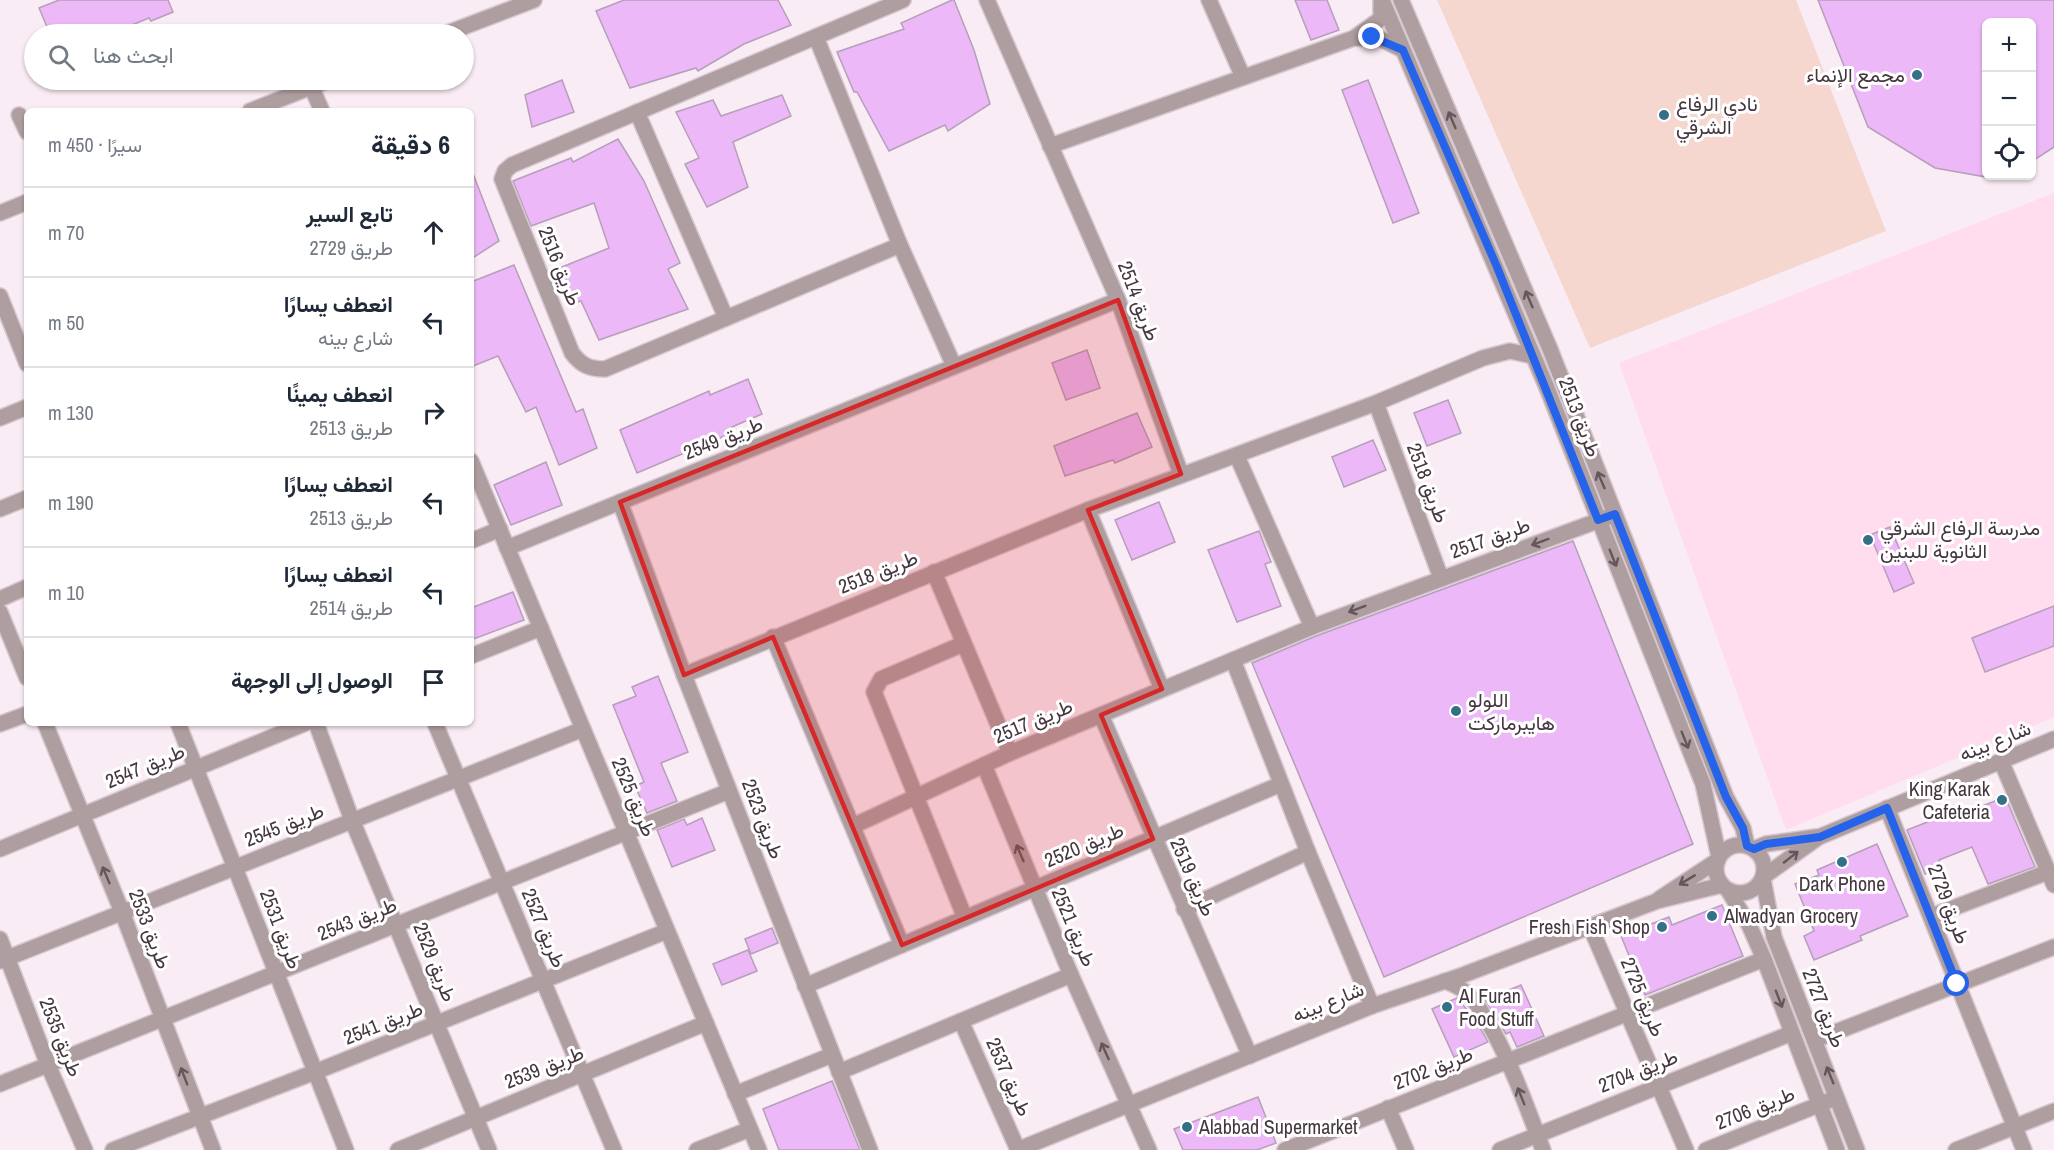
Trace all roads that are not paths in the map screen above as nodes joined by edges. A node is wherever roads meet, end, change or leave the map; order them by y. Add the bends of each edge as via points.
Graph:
1 (534, 0) edge
2 (903, 0) edge
3 (987, 0) edge
4 (1209, 0) edge
5 (1381, 0) edge
6 (1401, 0) edge
7 (1408, 19) junction
8 (471, 24) edge
9 (1393, 26) junction
10 (816, 37) junction
11 (1354, 38) junction
12 (1403, 50) junction
13 (1243, 77) junction
14 (303, 90) edge
15 (312, 90) edge
16 (258, 108) edge
17 (321, 108) edge
18 (637, 112) junction
19 (19, 115) dead end
20 (24, 126) edge
21 (1050, 146) junction
22 (24, 203) edge
23 (0, 213) edge
24 (900, 245) junction
25 (0, 296) edge
26 (1118, 300) junction
27 (3, 315) edge
28 (726, 318) junction
29 (24, 347) edge
30 (1533, 356) junction
31 (954, 366) junction
32 (1376, 404) junction
33 (24, 408) edge
34 (0, 418) edge
35 (1237, 456) junction
36 (474, 467) edge
37 (1181, 474) junction
38 (24, 499) edge
39 (620, 502) junction
40 (0, 509) edge
41 (1088, 510) junction
42 (1615, 514) junction
43 (1598, 520) junction
44 (500, 529) junction
45 (474, 540) edge
46 (507, 548) junction
47 (934, 572) junction
48 (1442, 578) junction
49 (24, 588) edge
50 (0, 599) edge
51 (0, 612) edge
52 (1312, 627) junction
53 (541, 628) junction
54 (773, 637) junction
55 (963, 644) junction
56 (474, 655) edge
57 (1233, 660) junction
58 (24, 671) edge
59 (684, 675) junction
60 (1162, 689) junction
61 (24, 715) edge
62 (1101, 715) junction
63 (0, 724) edge
64 (46, 726) edge
65 (179, 726) edge
66 (299, 726) edge
67 (316, 726) edge
68 (436, 726) edge
69 (583, 729) junction
70 (2054, 739) edge
71 (1010, 753) junction
72 (2001, 761) junction
73 (984, 765) junction
74 (196, 768) junction
75 (458, 778) junction
76 (1281, 784) junction
77 (729, 791) junction
78 (916, 796) junction
79 (1887, 808) junction
80 (81, 815) junction
81 (352, 820) junction
82 (853, 826) junction
83 (626, 833) junction
84 (1820, 837) junction
85 (1153, 839) junction
86 (1750, 848) junction
87 (0, 849) edge
88 (1308, 852) junction
89 (1718, 859) junction
90 (234, 867) junction
91 (1763, 878) junction
92 (2051, 879) edge
93 (502, 883) junction
94 (1035, 888) junction
95 (1725, 888) junction
96 (1657, 901) junction
97 (1184, 909) junction
98 (122, 912) junction
99 (1932, 916) junction
100 (965, 918) junction
101 (397, 926) junction
102 (1590, 926) junction
103 (667, 931) junction
104 (0, 939) edge
105 (902, 945) junction
106 (2054, 947) edge
107 (4, 959) edge
108 (1764, 959) junction
109 (276, 974) junction
110 (1071, 975) junction
111 (543, 981) junction
112 (1445, 981) junction
113 (1957, 984) junction
114 (805, 986) junction
115 (1372, 1006) junction
116 (1628, 1012) junction
117 (162, 1019) junction
118 (961, 1021) junction
119 (437, 1023) junction
120 (706, 1023) junction
121 (1792, 1033) junction
122 (1815, 1040) junction
123 (832, 1055) junction
124 (1250, 1056) junction
125 (1507, 1061) junction
126 (48, 1065) junction
127 (315, 1072) junction
128 (839, 1072) junction
129 (583, 1074) junction
130 (0, 1083) edge
131 (1658, 1085) junction
132 (735, 1094) junction
133 (1839, 1097) junction
134 (1820, 1104) junction
135 (1129, 1105) junction
136 (1388, 1108) junction
137 (2054, 1111) edge
138 (200, 1116) junction
139 (477, 1117) junction
140 (2015, 1128) junction
141 (750, 1129) junction
142 (1537, 1135) junction
143 (85, 1150) edge
144 (114, 1150) edge
145 (213, 1150) edge
146 (346, 1150) edge
147 (398, 1150) edge
148 (489, 1150) edge
149 (615, 1150) edge
150 (697, 1150) edge
151 (759, 1150) edge
152 (870, 1150) edge
153 (1017, 1150) edge
154 (1149, 1150) edge
155 (1285, 1150) edge
156 (1406, 1150) edge
157 (1500, 1150) edge
158 (1543, 1150) edge
159 (1686, 1150) edge
160 (1706, 1150) edge
161 (1837, 1150) edge
162 (1857, 1150) edge
163 (1956, 1150) edge
164 (2024, 1150) edge

1 - 8 street
2 - 10 street, طريق 2516
3 - 21 street, طريق 2514
4 - 13 street
5 - 9 street, طريق 2513
5 - 11 street via 1382,16
6 - 7 street, طريق 2513
7 - 9 street
42 -> 7 street, طريق 2513 via 1550,349
9 - 12 street, طريق 2513
10 - 18 street, طريق 2516
10 - 24 street
11 - 12 street via 1381,39
11 - 13 street
12 - 30 street, طريق 2513
13 - 21 street
14 - 16 street
15 - 17 street
18 - 28 street
18 - 28 street, طريق 2516 via 512,165 502,179 572,353 591,369 605,369
19 - 20 street
21 - 26 street, طريق 2514
22 - 23 street
24 - 28 street, طريق 2516
24 - 31 street
25 - 27 street
26 - 31 street, طريق 2549
26 - 37 street, طريق 2514
27 - 29 street
30 - 32 street, طريق 2518 via 1510,351 1492,355
30 - 43 street, طريق 2513
31 - 39 street, طريق 2549
32 - 35 street, طريق 2518
32 - 48 street, طريق 2518
33 - 34 street
35 - 37 street, طريق 2518
35 - 52 street
36 - 44 street, طريق 2525
37 - 41 street, طريق 2518
38 - 40 street
39 - 46 street, طريق 2549
39 - 59 street, طريق 2523
41 - 47 street, طريق 2518
41 - 60 street
42 - 43 street, طريق 2517
42 - 86 street, طريق 2513 via 1726,797
43 -> 48 street, طريق 2517
43 -> 89 street, طريق 2513 via 1703,784
44 - 45 street
44 - 46 street, طريق 2525
46 - 53 street, طريق 2525
47 - 54 street, طريق 2518
47 - 55 street
48 -> 52 street, طريق 2517
49 - 50 street
51 - 58 street
52 - 57 street, طريق 2517
53 - 56 street
53 - 69 street, طريق 2525
54 - 59 street, طريق 2518
54 - 82 street
55 - 71 street
55 - 78 street via 888,676 876,685 875,700
57 - 60 street, طريق 2517
57 - 76 street
59 - 77 street, طريق 2523
60 - 62 street, طريق 2517
61 - 63 street
62 - 71 street, طريق 2517
62 - 85 street, طريق 2519
64 - 80 street, طريق 2533
65 - 74 street, طريق 2531
66 - 74 street, طريق 2547
67 - 81 street, طريق 2529
68 - 75 street, طريق 2527
69 - 75 street, طريق 2545
69 - 83 street, طريق 2525
70 - 72 street, شارع بينه
71 - 73 street, طريق 2517
72 - 79 street, شارع بينه
72 - 92 street
73 - 78 street, طريق 2517
94 -> 73 street, طريق 2521
74 - 80 street, طريق 2547
74 - 90 street, طريق 2531
75 - 81 street, طريق 2545
75 - 93 street, طريق 2527
76 - 85 street, طريق 2520
76 - 88 street
77 - 83 street, طريق 2543
77 - 114 street, طريق 2523
78 - 82 street, طريق 2517
78 - 100 street
79 - 84 street, شارع بينه
79 - 99 street, طريق 2729
80 - 87 street, طريق 2547
98 -> 80 street, طريق 2533
81 - 90 street, طريق 2545
81 - 101 street, طريق 2529
82 - 105 street
83 - 93 street, طريق 2543
83 - 103 street, طريق 2525
84 - 86 street, شارع بينه
91 -> 84 street, شارع بينه
85 - 94 street, طريق 2520
85 - 97 street, طريق 2519
86 - 89 street via 1731,847
86 - 91 street via 1764,864
88 - 97 street
88 - 115 street
89 - 95 street via 1716,873
89 -> 96 street, شارع بينه
90 - 98 street, طريق 2545
90 - 109 street, طريق 2531
91 - 95 street via 1748,892
91 - 122 street, طريق 2727 via 1774,937
92 - 99 street
93 - 101 street, طريق 2543
93 - 111 street, طريق 2527
94 - 100 street, طريق 2520
94 - 110 street, طريق 2521
95 - 96 street, شارع بينه
95 - 108 street, طريق 2727 via 1749,925
96 - 102 street, شارع بينه
97 - 124 street, طريق 2519
98 - 107 street, طريق 2545
98 - 117 street, طريق 2533
99 - 113 street, طريق 2729
100 - 105 street, طريق 2520
101 - 109 street, طريق 2543
101 - 119 street, طريق 2529
102 - 112 street, شارع بينه
102 - 116 street, طريق 2725
103 - 111 street, طريق 2541
103 - 120 street, طريق 2525
104 - 107 street, طريق 2535
105 - 114 street, طريق 2520
106 - 113 street
107 - 126 street, طريق 2535
108 - 116 street, طريق 2702
108 -> 121 street, طريق 2727
109 - 117 street, طريق 2543
109 - 127 street, طريق 2531
110 - 118 street, طريق 2537
135 -> 110 street, طريق 2521
111 - 119 street, طريق 2541
111 - 129 street, طريق 2527
112 - 115 street, شارع بينه
112 - 125 street via 1455,984 1472,999
113 - 122 street
113 - 140 street, طريق 2729
114 - 123 street, طريق 2523
115 - 124 street, شارع بينه
116 - 125 street, طريق 2702
116 - 131 street, طريق 2725
117 - 126 street, طريق 2543
138 -> 117 street, طريق 2533
118 - 128 street, طريق 2537
118 - 153 street, طريق 2537
119 - 127 street, طريق 2541
119 - 139 street, طريق 2529
120 - 129 street, طريق 2539
120 - 132 street, طريق 2525
121 - 131 street, طريق 2704
121 - 134 street, طريق 2727
133 -> 122 street, طريق 2727
123 - 128 street, طريق 2523
123 - 132 street
124 - 135 street, شارع بينه
125 - 136 street, طريق 2702
142 -> 125 street
126 - 130 street, طريق 2543
126 - 143 street, طريق 2535
127 - 138 street, طريق 2541
127 - 146 street, طريق 2531
128 - 152 street, طريق 2523
129 - 139 street, طريق 2539
129 - 149 street, طريق 2527
131 - 142 street, طريق 2704
131 - 159 street, طريق 2725
132 - 141 street, طريق 2525
133 - 134 street, طريق 2706
133 - 162 street, طريق 2727
134 - 160 street, طريق 2706
134 - 161 street, طريق 2727
135 - 153 street, شارع بينه
135 - 154 street, طريق 2521
136 - 155 street, طريق 2702
136 - 156 street
137 - 140 street
138 - 144 street, طريق 2541
138 - 145 street, طريق 2533
139 - 147 street, طريق 2539
139 - 148 street, طريق 2529
140 - 163 street
140 - 164 street, طريق 2729
141 - 150 street
141 - 151 street, طريق 2525
142 - 157 street, طريق 2704
142 - 158 street

